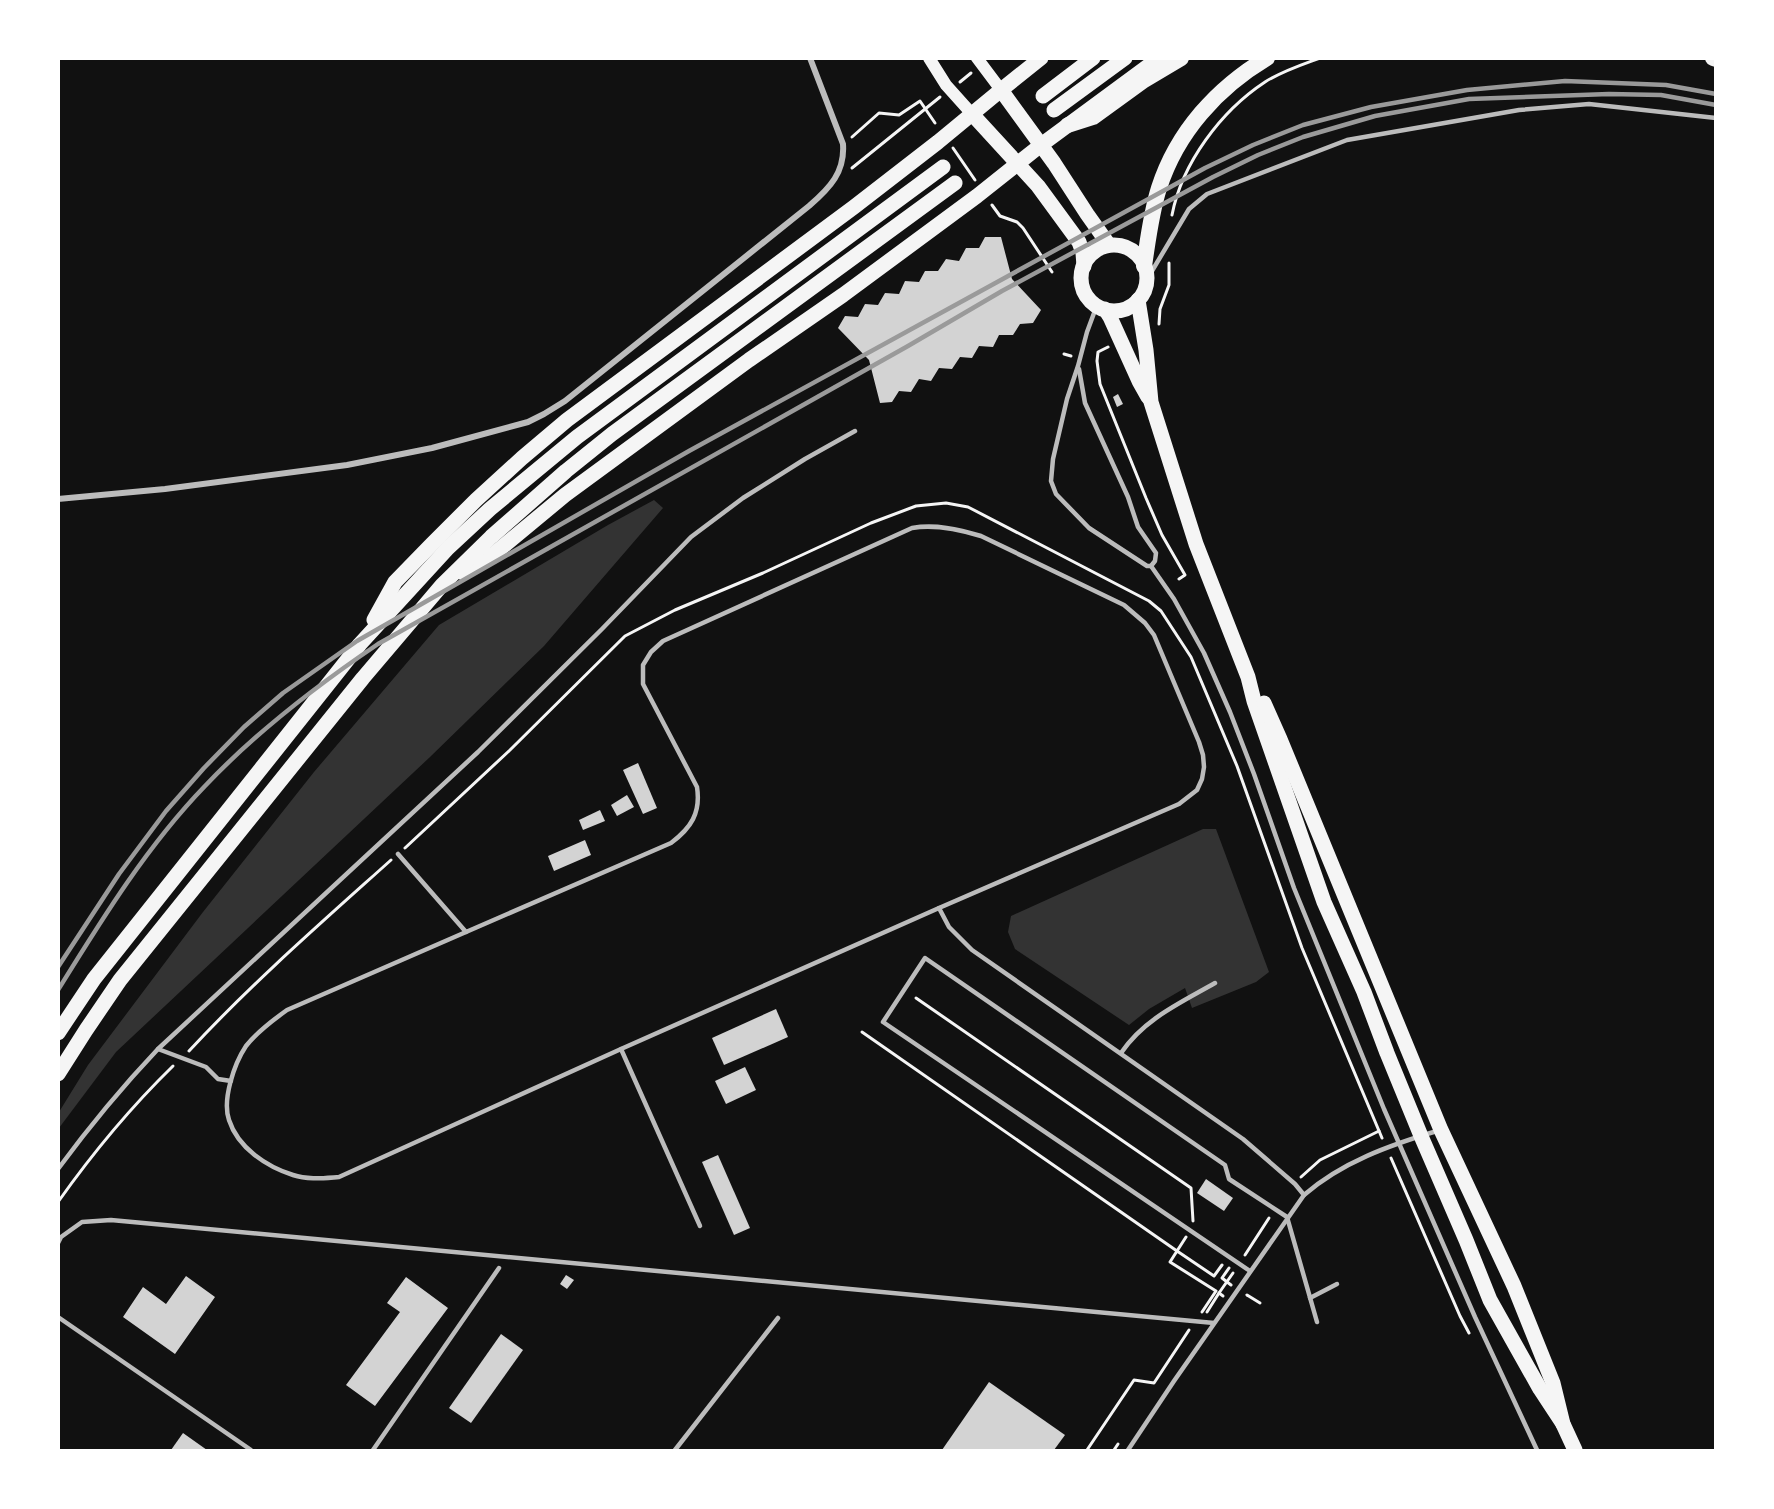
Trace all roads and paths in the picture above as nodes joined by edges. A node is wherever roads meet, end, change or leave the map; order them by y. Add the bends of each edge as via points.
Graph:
1 (810, 58) edge
2 (929, 58) edge
3 (1041, 58) edge
4 (1093, 58) edge
5 (1125, 58) edge
6 (1159, 58) edge
7 (1181, 58) edge
8 (1267, 58) edge
9 (1320, 58) edge
10 (979, 62) edge
11 (950, 90) junction
12 (1001, 90) junction
13 (1043, 96) dead end
14 (925, 109) junction
15 (1054, 110) dead end
16 (972, 114) junction
17 (1716, 118) edge
18 (1068, 125) junction
19 (937, 126) dead end
20 (843, 144) junction
21 (950, 144) dead end
22 (1041, 145) junction
23 (1017, 165) junction
24 (943, 167) dead end
25 (834, 182) junction
26 (955, 183) dead end
27 (983, 191) junction
28 (1170, 243) junction
29 (1109, 245) junction
30 (1083, 266) junction
31 (1052, 272) dead end
32 (1145, 273) junction
33 (1169, 285) dead end
34 (1138, 300) junction
35 (1101, 307) junction
36 (1158, 327) dead end
37 (1097, 361) dead end
38 (1078, 366) junction
39 (1151, 402) junction
40 (855, 431) dead end
41 (58, 500) edge
42 (1151, 566) junction
43 (1179, 579) dead end
44 (442, 585) junction
45 (1154, 598) dead end
46 (1149, 601) junction
47 (360, 644) junction
48 (1248, 677) junction
49 (398, 854) junction
50 (939, 908) junction
51 (466, 932) junction
52 (1215, 982) dead end
53 (58, 1033) edge
54 (621, 1048) junction
55 (158, 1049) junction
56 (1121, 1053) junction
57 (182, 1057) junction
58 (58, 1074) edge
59 (231, 1081) junction
60 (1441, 1130) junction
61 (1421, 1136) junction
62 (1400, 1144) junction
63 (1386, 1148) junction
64 (58, 1169) edge
65 (1304, 1195) junction
66 (58, 1202) edge
67 (1287, 1217) junction
68 (700, 1226) dead end
69 (58, 1243) edge
70 (499, 1268) dead end
71 (1250, 1271) junction
72 (1337, 1284) dead end
73 (1238, 1289) junction
74 (1310, 1298) junction
75 (1260, 1303) dead end
76 (58, 1317) edge
77 (778, 1318) dead end
78 (1195, 1322) junction
79 (1317, 1322) dead end
80 (1214, 1323) junction
81 (1470, 1335) dead end
82 (1563, 1424) junction
83 (251, 1450) edge
84 (373, 1450) edge
85 (675, 1450) edge
86 (1087, 1450) edge
87 (1128, 1450) edge
88 (1537, 1450) edge
89 (1575, 1450) edge

1 - 20 street
2 - 11 main road
3 - 12 main road
4 - 13 main road
5 - 15 main road
6 - 18 main road
7 - 18 highway via 1093,117
8 - 32 highway via 1226,87 1199,115 1177,149 1156,198
9 - 28 path via 1265,82 1210,134 1176,195
10 - 11 path
10 - 12 main road
11 - 14 path
11 - 16 main road
12 - 16 main road
12 - 22 main road
14 - 19 path
14 - 20 path via 920,101 899,115 879,113
14 - 25 path
16 - 23 main road
16 - 47 main road via 522,458 395,582
17 - 28 lane via 1589,104 1519,110 1347,140 1208,194 1189,209
18 - 22 main road
20 - 25 street via 841,170
21 - 27 path
22 - 23 main road
22 - 29 main road
23 - 27 main road
23 - 30 main road via 1038,186 1079,242
24 - 47 main road via 542,464 448,548
25 - 41 street via 565,401 528,422 357,463
26 - 44 main road via 612,434 491,537
27 - 31 path via 1000,216 1023,228
27 - 44 main road via 565,495 495,553
28 - 32 lane
29 - 30 main road via 1094,252
29 - 32 main road via 1134,252
30 - 35 main road via 1083,290
32 - 34 main road
33 - 36 path
34 - 35 main road via 1124,309
34 - 39 main road
35 - 38 lane via 1087,332
35 - 39 main road via 1110,316
37 - 43 path via 1100,384 1146,498 1185,575
38 - 42 lane via 1085,403 1138,527 1156,553
38 - 42 lane via 1067,399 1051,481 1056,494 1089,528
39 - 48 main road via 1197,544
40 - 55 lane via 743,498 690,537 478,752
42 - 62 lane via 1204,653 1230,711 1294,888
44 - 58 main road via 163,926 113,990
45 - 46 path
46 - 49 path via 968,507 946,503 916,506 675,610 625,636
46 - 63 path via 1161,611 1191,657 1237,766 1302,948
47 - 53 main road via 94,979
48 - 60 main road via 1280,739
48 - 61 main road via 1324,902
49 - 51 lane
49 - 57 path
50 - 51 lane via 1179,804 1197,790 1204,767 1199,742 1154,635 1135,614 1124,605 981,536 926,525 663,640 643,665 643,684 697,787 699,800 686,832 671,843
50 - 54 lane
50 - 56 lane via 949,927 972,950
51 - 59 lane via 287,1010 247,1045
52 - 56 lane via 1151,1020
54 - 59 lane via 339,1177 293,1175 253,1155 228,1119
54 - 68 lane
55 - 57 lane
55 - 64 lane
56 - 65 lane via 1243,1139
57 - 59 lane via 206,1067 218,1079
57 - 66 path via 119,1125
60 - 61 lane
60 - 82 main road via 1514,1286 1553,1383
61 - 62 lane
61 - 82 main road via 1490,1300
62 - 63 lane
62 - 88 lane
63 - 65 lane via 1335,1171
63 - 81 path
65 - 67 lane
67 - 71 lane
67 - 71 lane via 1229,1179 1225,1165 925,958 883,1022
67 - 74 lane
69 - 78 lane via 82,1222 111,1220
70 - 84 lane
71 - 73 lane
72 - 74 lane
73 - 75 path
73 - 78 path via 1222,1278 1232,1265 1224,1261 1214,1276 1177,1251 1170,1262 1216,1291
73 - 80 lane
74 - 79 lane
76 - 83 lane
77 - 85 lane
78 - 80 lane
78 - 86 path via 1154,1383 1134,1380
80 - 87 lane
82 - 89 main road

